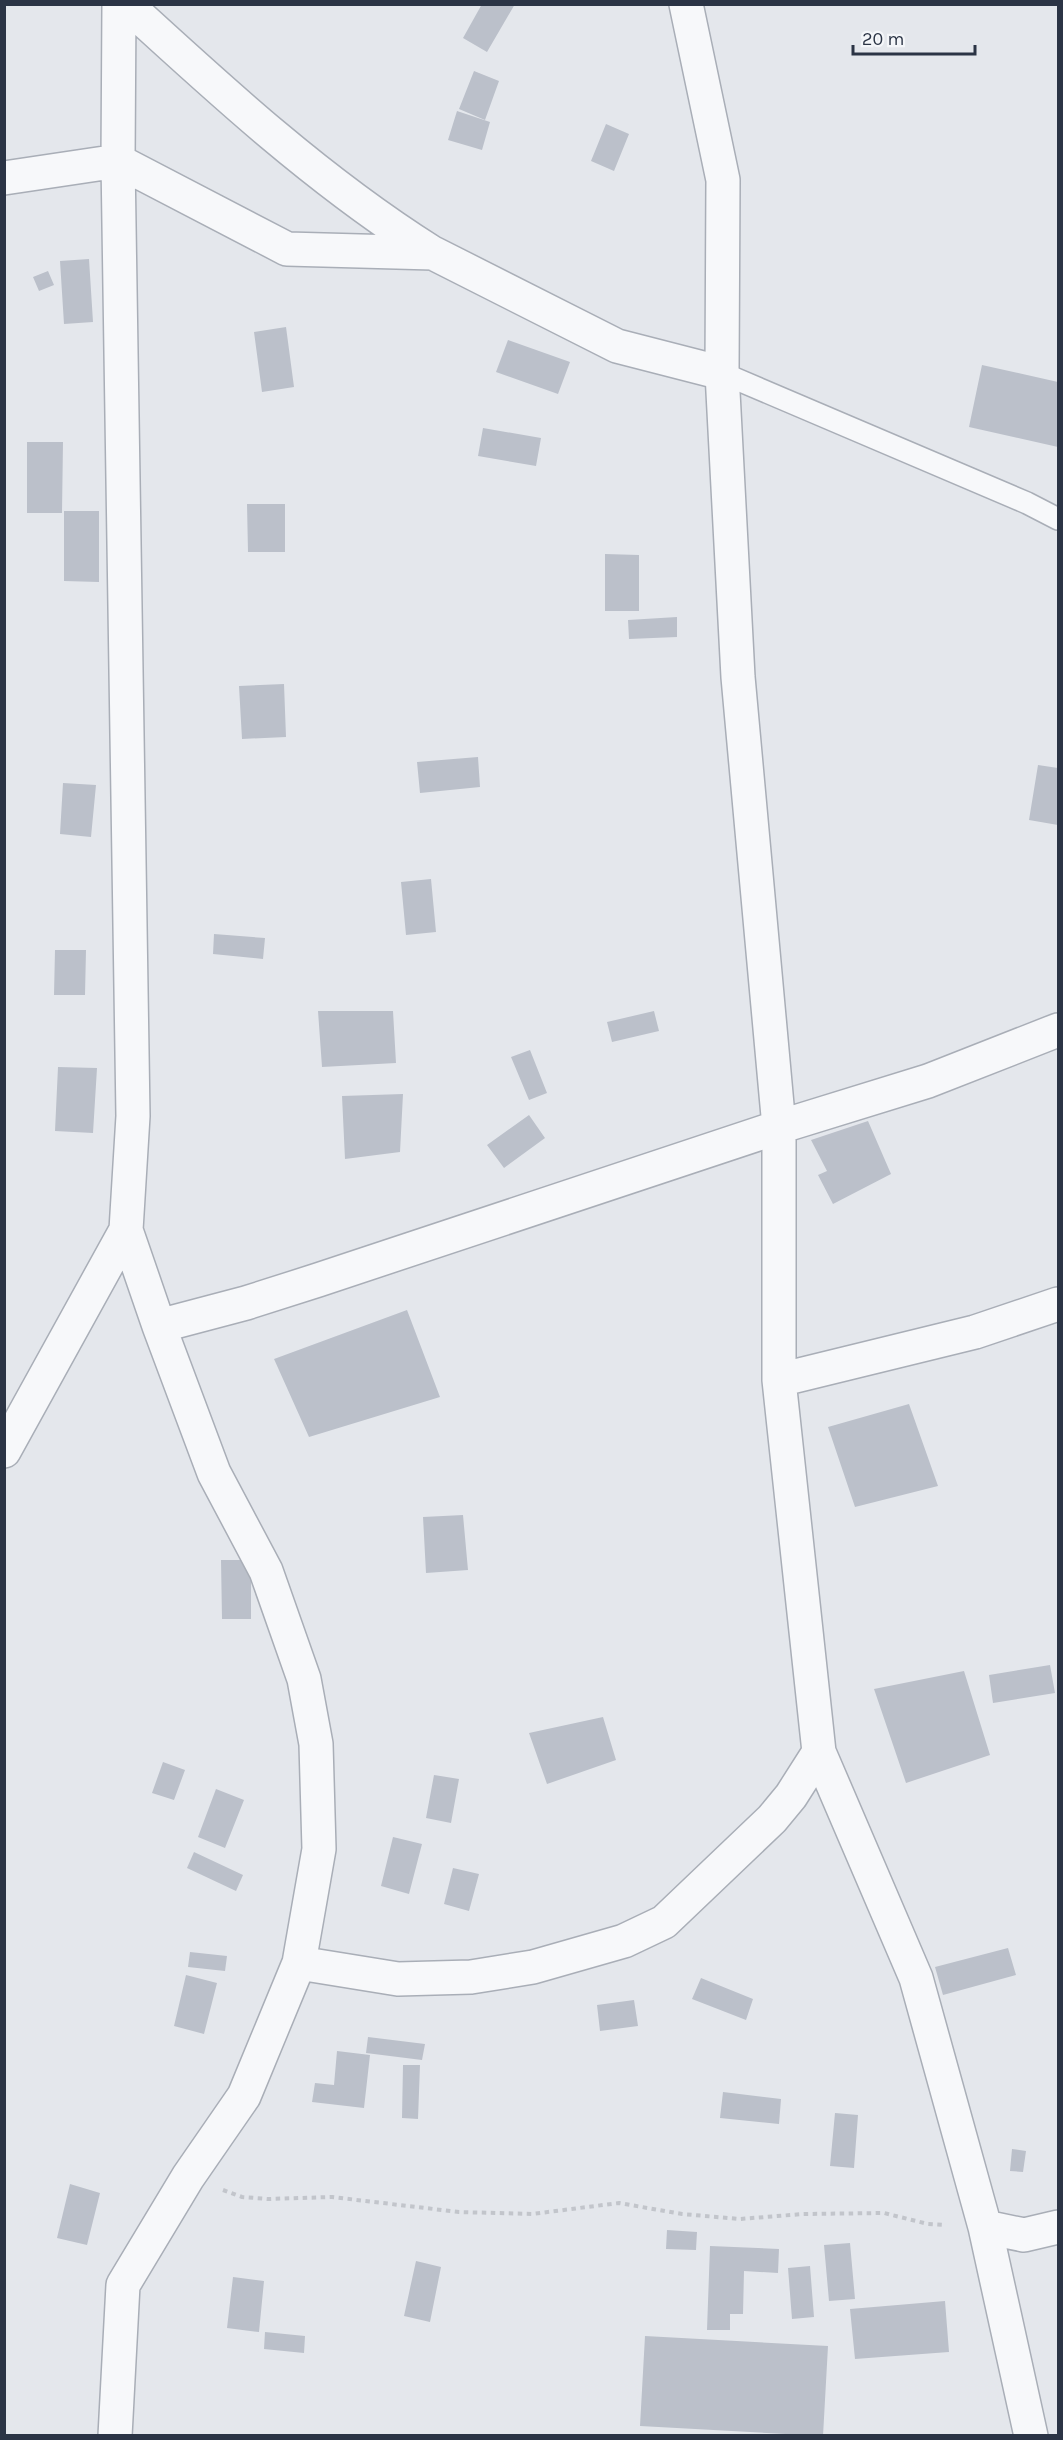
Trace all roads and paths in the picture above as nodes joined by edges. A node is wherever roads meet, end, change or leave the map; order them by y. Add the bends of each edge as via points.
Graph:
1 (119, 4) edge
2 (126, 4) edge
3 (686, 4) edge
4 (118, 161) junction
5 (4, 178) edge
6 (433, 253) junction
7 (722, 374) junction
8 (1059, 519) edge
9 (1059, 1030) edge
10 (779, 1127) junction
11 (126, 1230) junction
12 (1059, 1304) edge
13 (159, 1326) junction
14 (779, 1380) junction
15 (4, 1451) edge
16 (819, 1752) junction
17 (299, 1963) junction
18 (188, 2176) junction
19 (985, 2227) junction
20 (1059, 2227) edge
21 (115, 2436) edge
22 (1031, 2436) edge

1 - 4 street
2 - 6 street via 289,150 390,226
3 - 7 street via 723,180
4 - 5 street
4 - 6 street via 287,249
4 - 11 street via 133,1116
6 - 7 street via 617,346
7 - 8 lane
7 - 10 street via 738,677
9 - 10 street via 928,1081
10 - 13 street via 318,1280
10 - 14 street
11 - 13 street
11 - 15 street
12 - 14 street via 975,1332
13 - 17 street via 214,1473 266,1571 304,1679 316,1744 319,1849
14 - 16 street
16 - 17 street via 791,1796 751,1840 664,1922 624,1941 533,1967 471,1977 398,1979
16 - 19 street via 915,1978
17 - 18 street via 244,2096
18 - 19 path via 242,2196 333,2198 459,2212 532,2214 619,2203 740,2219 884,2213 928,2224
18 - 21 street via 123,2285
19 - 20 street via 1024,2235
19 - 22 street

